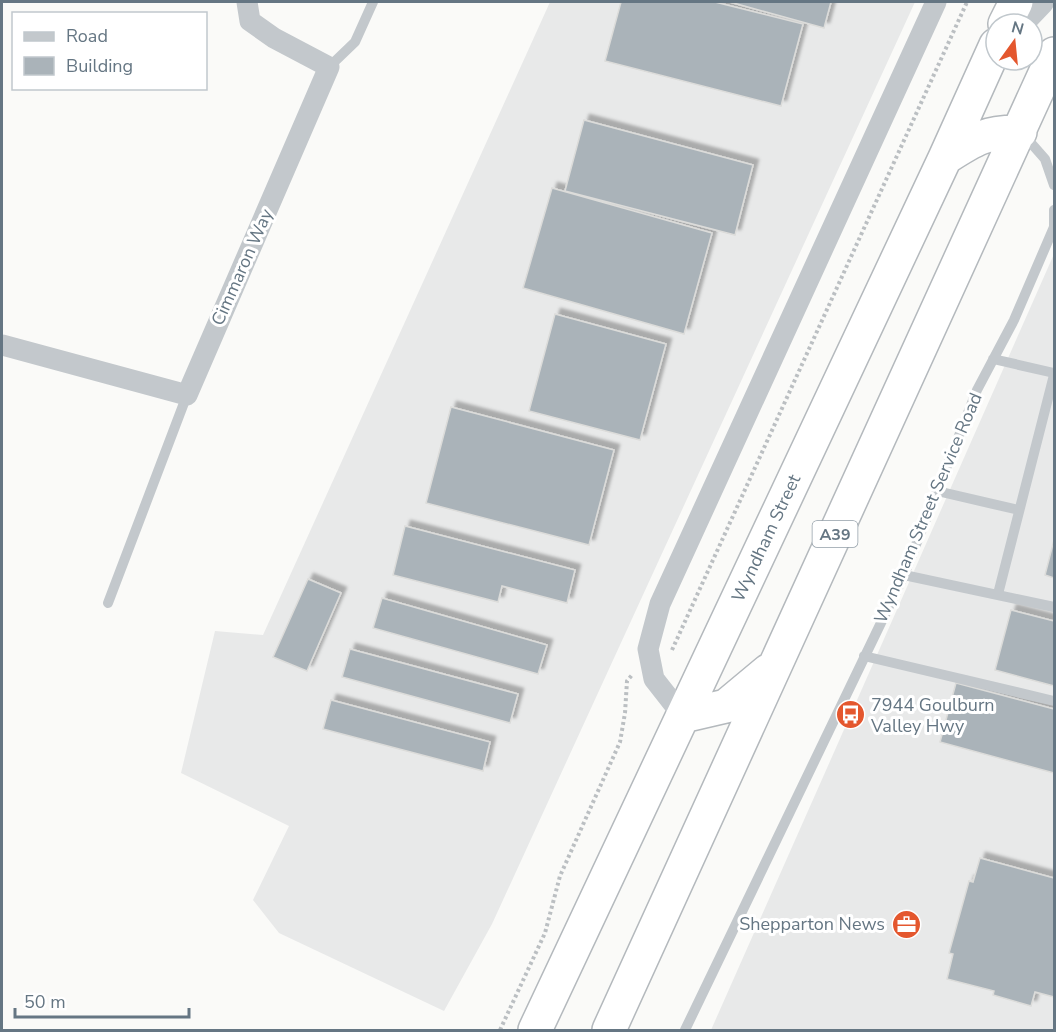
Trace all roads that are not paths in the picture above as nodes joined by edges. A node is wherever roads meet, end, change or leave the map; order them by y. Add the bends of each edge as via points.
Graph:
1 (247, 2) edge
2 (373, 2) edge
3 (936, 2) edge
4 (1053, 59) edge
5 (329, 67) junction
6 (984, 72) edge
7 (1020, 132) junction
8 (945, 158) junction
9 (1054, 185) edge
10 (1054, 210) edge
11 (2, 345) edge
12 (993, 359) junction
13 (1054, 374) edge
14 (187, 395) junction
15 (937, 490) junction
16 (1019, 510) junction
17 (904, 574) junction
18 (998, 594) junction
19 (108, 603) dead end
20 (1054, 607) edge
21 (864, 656) junction
22 (774, 666) junction
23 (1054, 701) edge
24 (683, 716) junction
25 (535, 1030) edge
26 (609, 1030) edge
27 (685, 1030) edge

1 - 5 street via 250,21
2 - 5 lane via 355,42
3 - 24 street via 660,604 648,649 654,679
4 - 7 highway, A39
5 - 14 street, Cimmaron Way
6 - 8 highway, Wyndham Street
7 - 8 highway via 974,139
7 - 9 lane via 1045,159
7 - 22 highway, A39
8 - 24 highway, Wyndham Street
10 - 12 lane, Wyndham Street Service Road via 1053,227
11 - 14 street
12 - 13 lane
12 - 15 lane, Wyndham Street Service Road
13 - 16 lane
14 - 19 lane
15 - 16 lane
15 - 17 lane, Wyndham Street Service Road
16 - 18 lane
17 - 18 lane
17 - 21 lane, Wyndham Street Service Road
18 - 20 lane
21 - 23 lane
21 - 27 lane, Wyndham Street Service Road
22 - 24 highway via 726,706
22 - 26 highway, A39
24 - 25 highway, Wyndham Street

